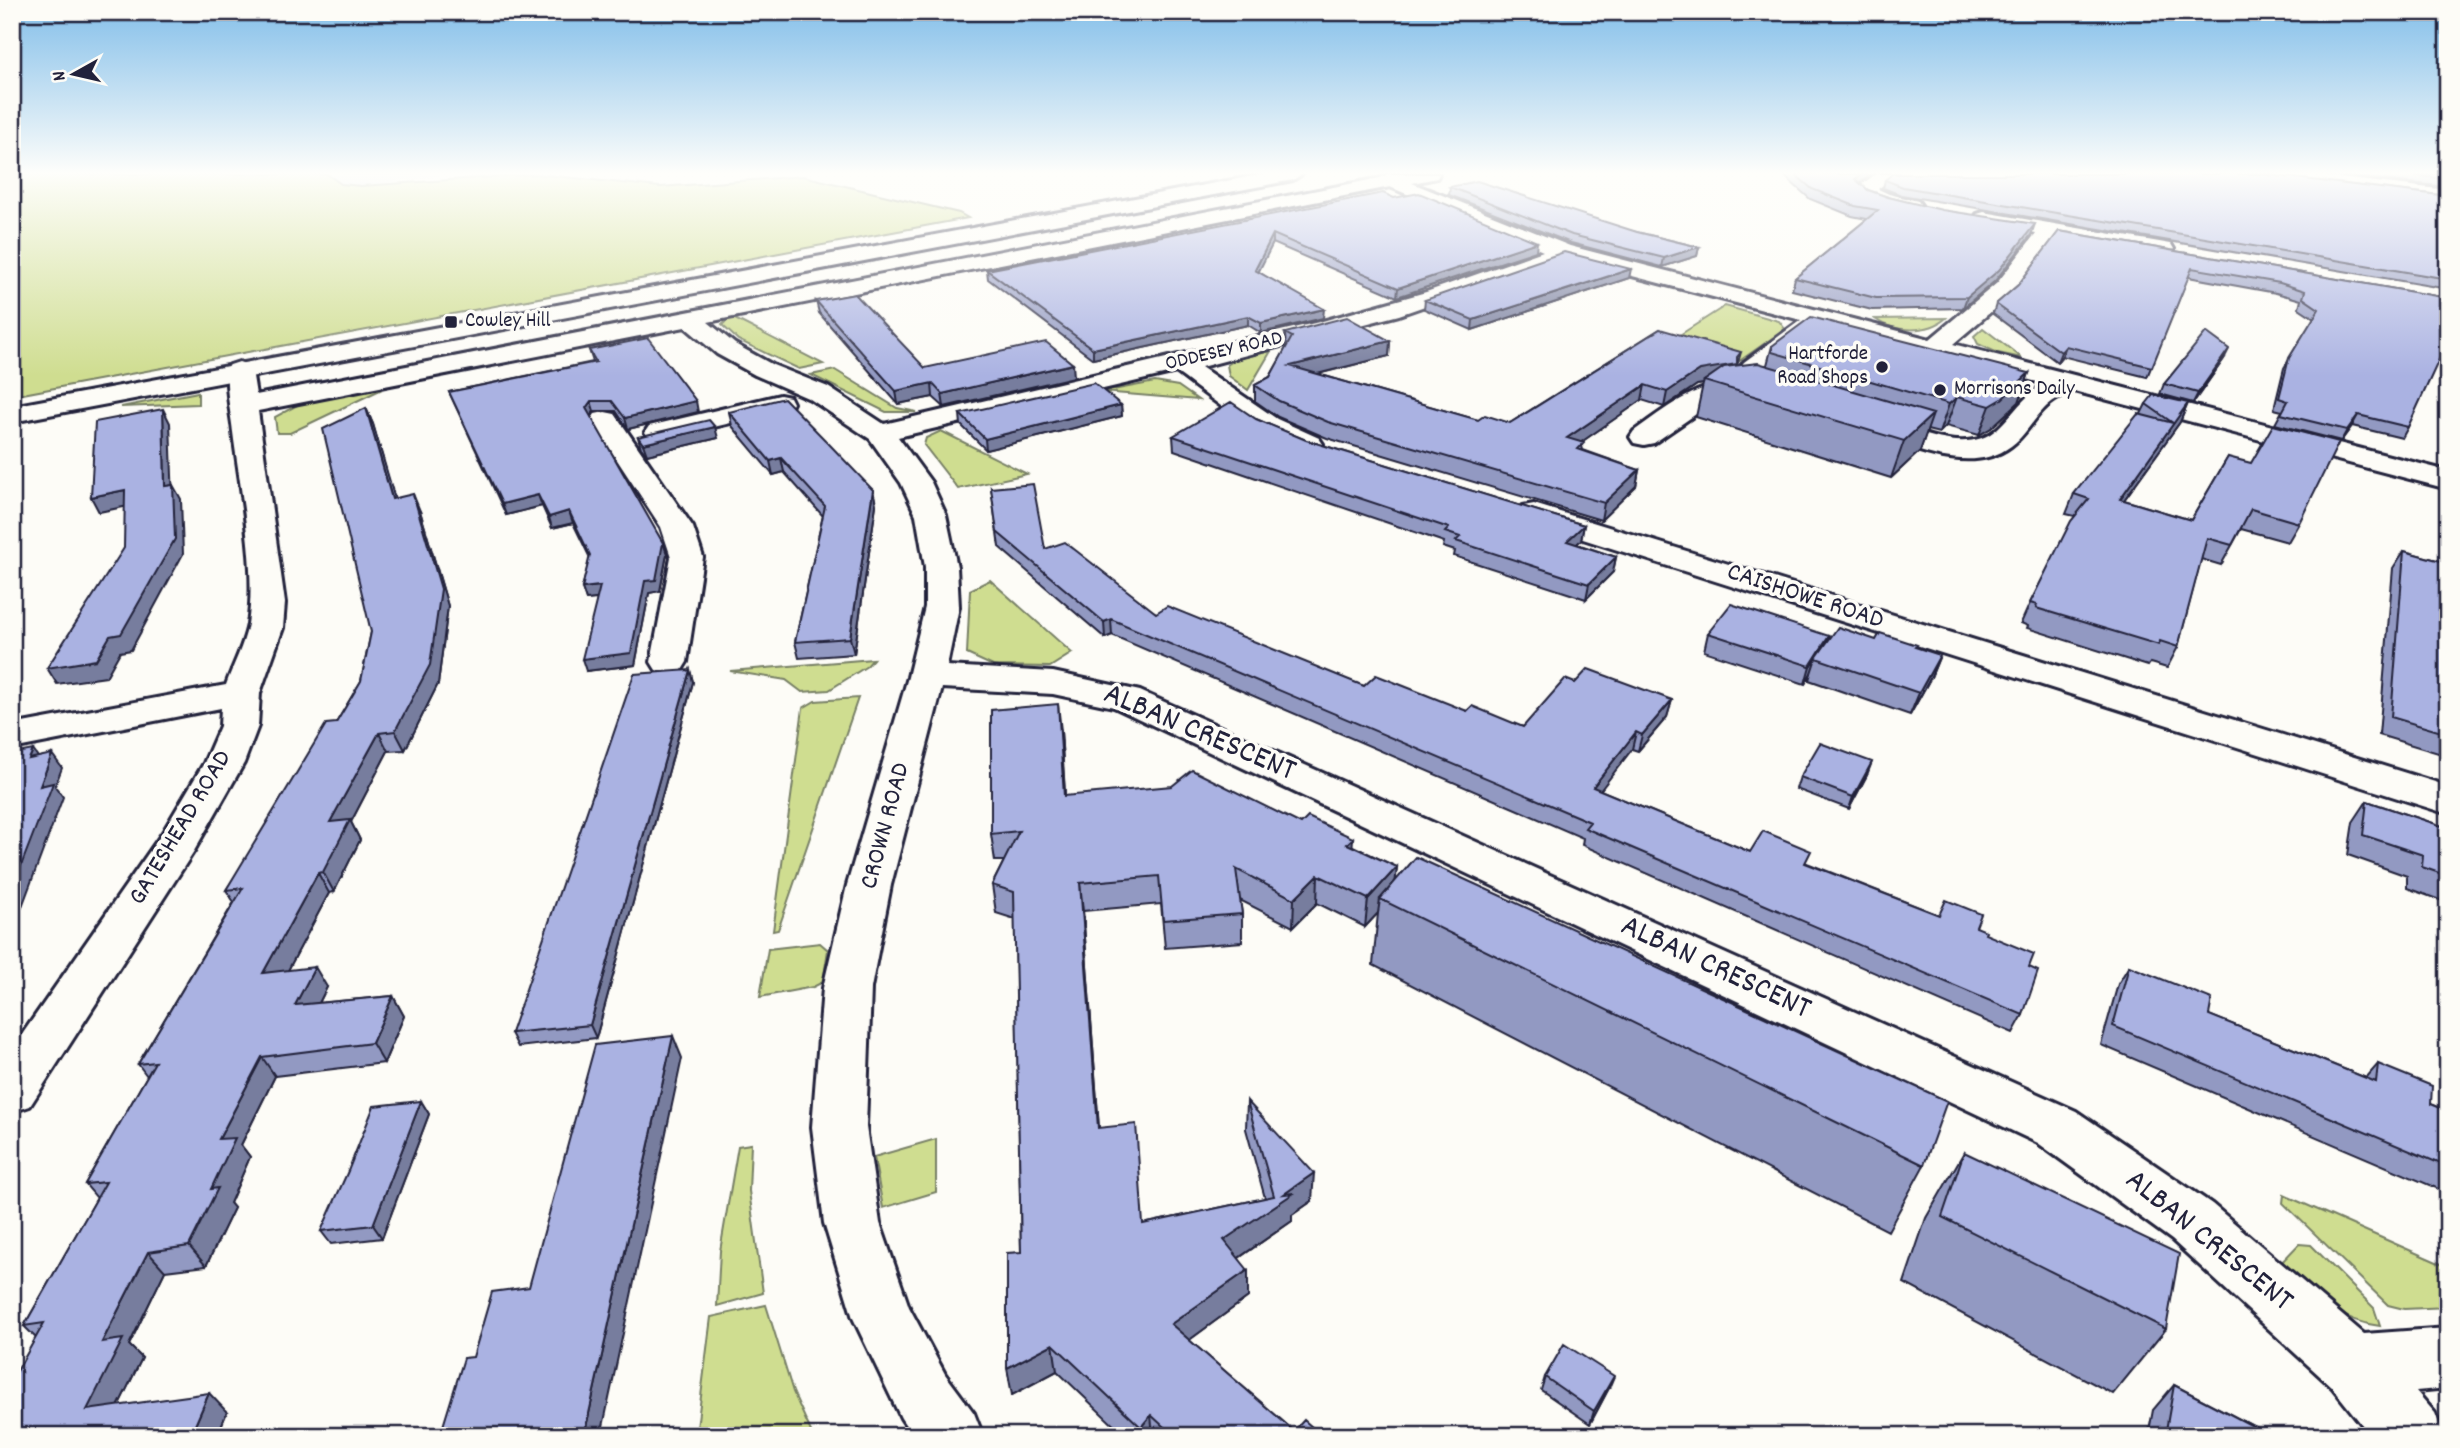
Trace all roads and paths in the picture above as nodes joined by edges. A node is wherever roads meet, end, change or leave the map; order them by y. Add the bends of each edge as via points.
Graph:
1 (930, 242) edge
2 (1071, 242) edge
3 (1539, 242) edge
4 (2040, 242) edge
5 (2122, 242) edge
6 (1562, 251) junction
7 (2187, 253) edge
8 (1819, 318) junction
9 (690, 319) junction
10 (1798, 334) junction
11 (1934, 348) junction
12 (1178, 362) junction
13 (239, 370) junction
14 (2064, 382) junction
15 (1749, 387) junction
16 (820, 393) junction
17 (2040, 397) junction
18 (1780, 399) edge
19 (242, 406) junction
20 (12, 414) edge
21 (1844, 417) edge
22 (880, 433) junction
23 (1644, 437) dead end
24 (1342, 454) edge
25 (2448, 480) edge
26 (1500, 502) edge
27 (670, 662) dead end
28 (926, 677) junction
29 (241, 693) junction
30 (12, 737) edge
31 (2448, 800) edge
32 (12, 1091) edge
33 (2448, 1358) edge
34 (2354, 1365) junction
35 (951, 1436) edge
36 (2412, 1436) edge

1 - 13 street
2 - 9 street
3 - 6 street
4 - 11 street via 2005,288
5 - 7 street
6 - 8 street
6 - 12 street, ODDESEY ROAD via 1392,309
8 - 10 street
8 - 11 street
9 - 16 street, CROWN ROAD via 726,349
9 - 19 street
10 - 15 street via 1753,367 1748,374
10 - 17 street
11 - 14 street
12 - 22 street, ODDESEY ROAD
12 - 24 street via 1267,425
13 - 19 street, GATESHEAD ROAD
13 - 20 street
14 - 17 street
14 - 25 street
15 - 18 street
15 - 23 street via 1707,393
16 - 22 street, CROWN ROAD
16 - 27 street via 612,431 677,527 687,557
17 - 21 street via 1998,443 1980,449 1947,447
19 - 29 street, GATESHEAD ROAD via 268,603 265,628
22 - 28 street, CROWN ROAD via 916,482 931,514 942,607
26 - 31 street, CAISHOWE ROAD
28 - 34 street, ALBAN CRESCENT via 1066,683 1127,699 2057,1127 2192,1222
28 - 35 street, CROWN ROAD via 869,886 847,988 839,1127 852,1223 883,1318 923,1396
29 - 30 street
29 - 32 street, GATESHEAD ROAD via 239,726 217,776 179,841
33 - 34 street
34 - 36 street, ALBAN CRESCENT

